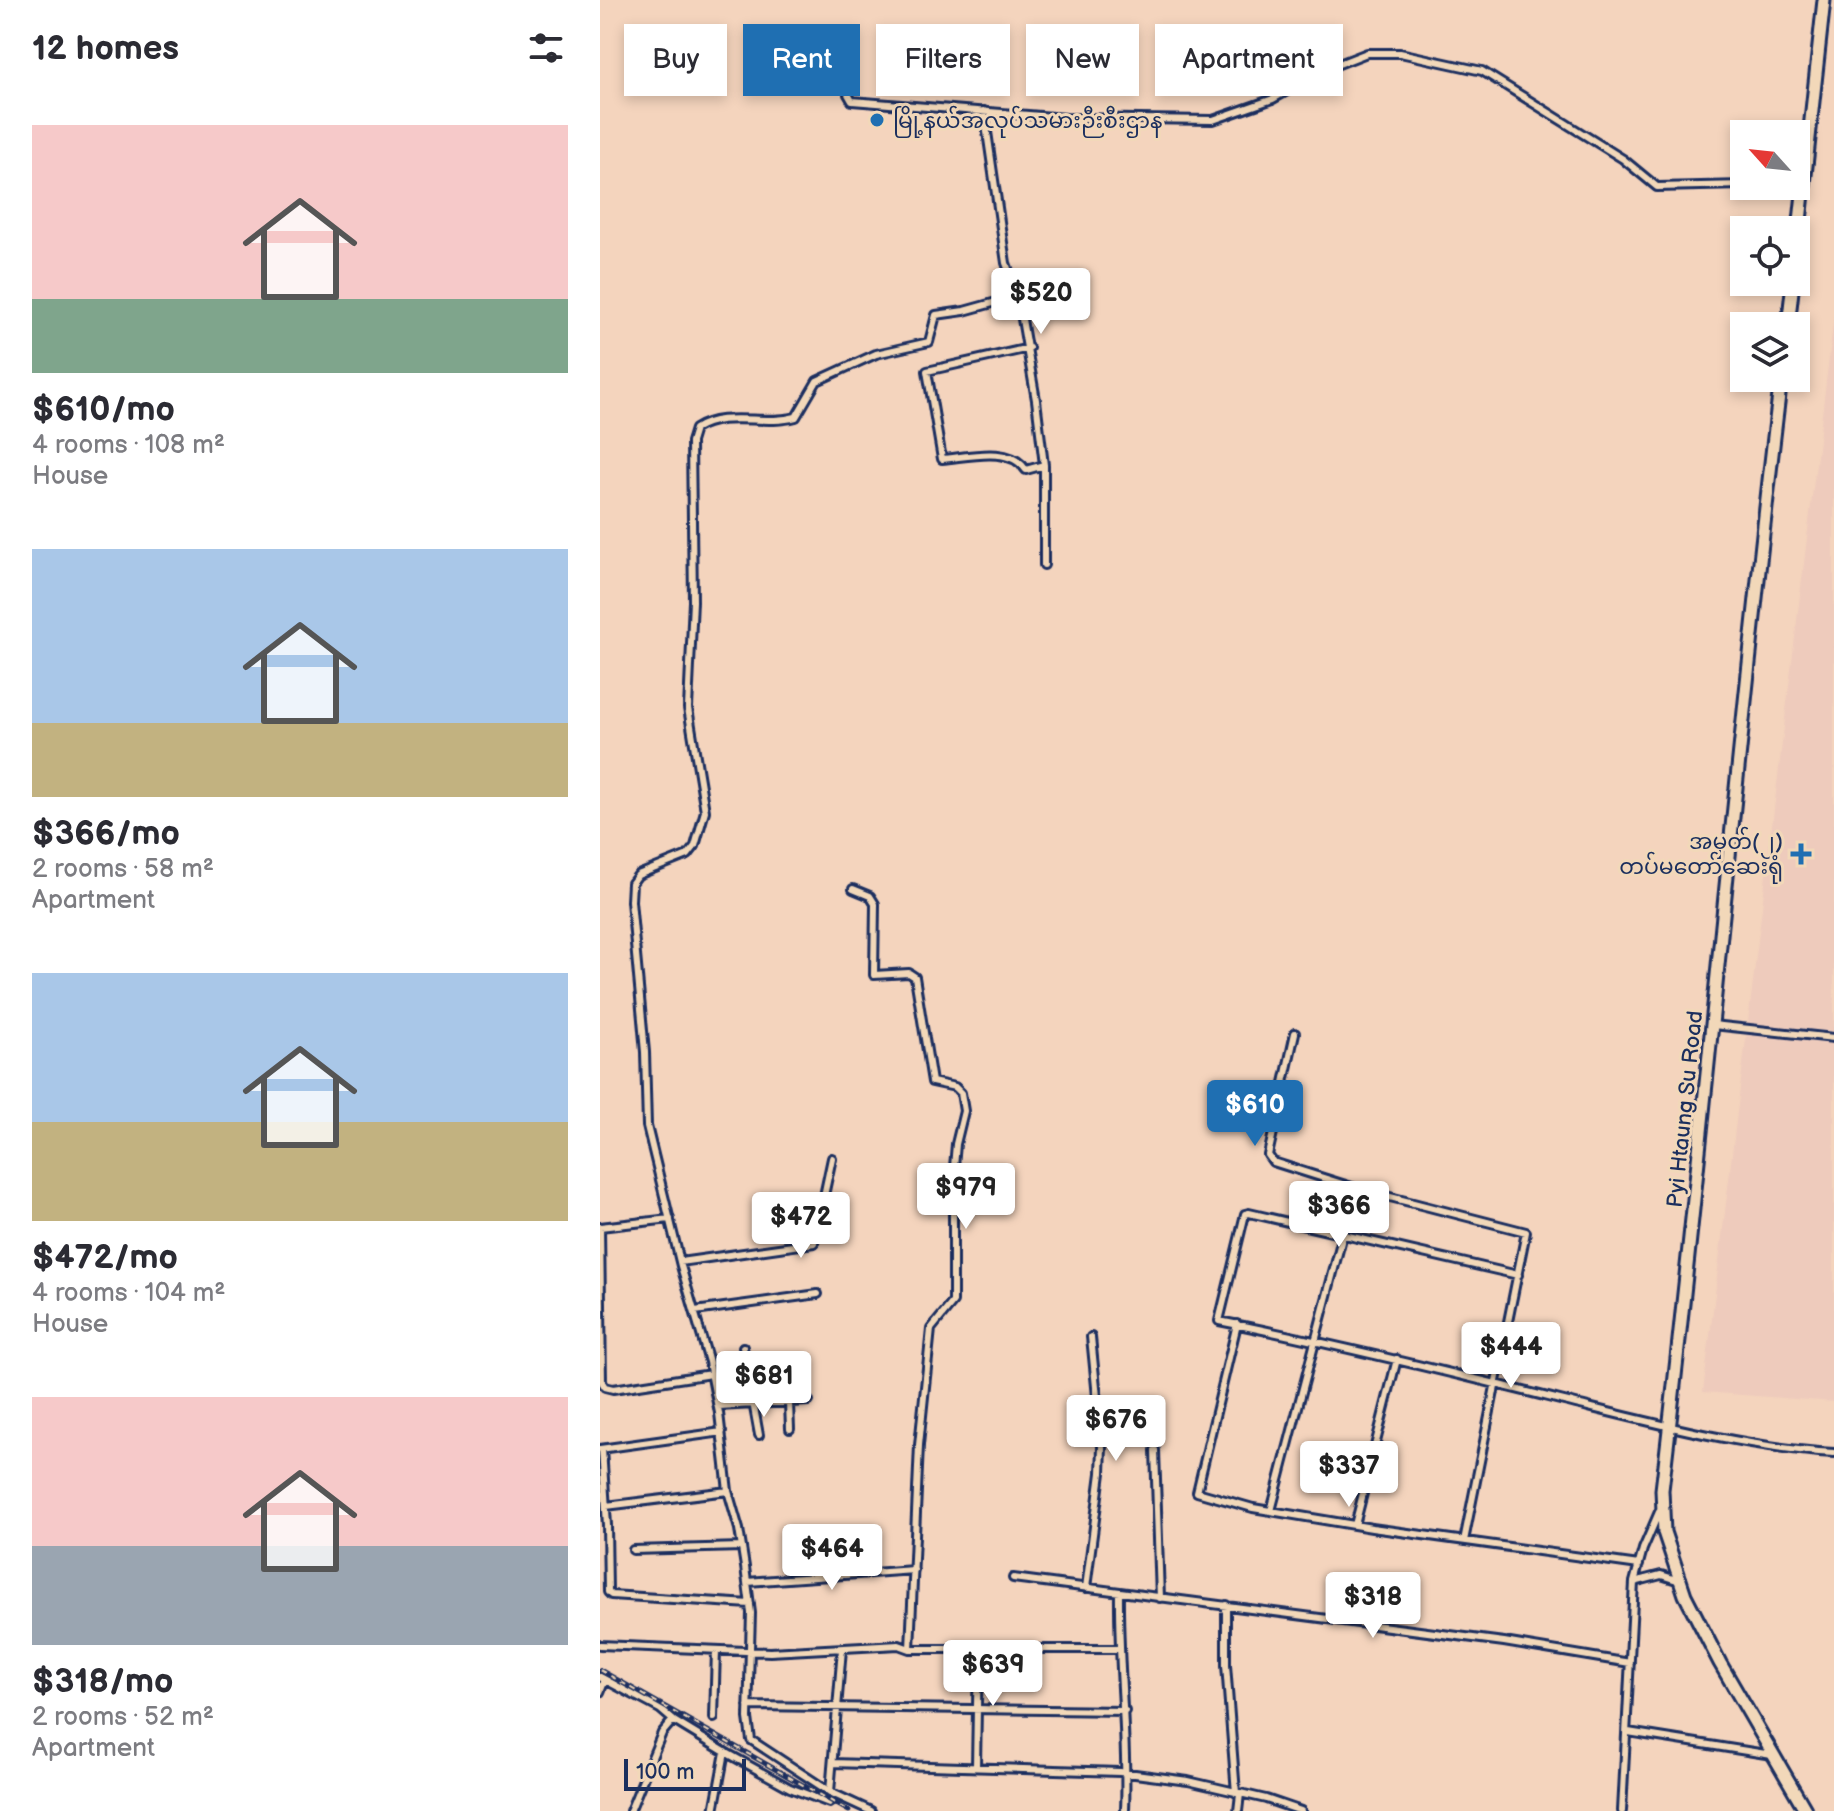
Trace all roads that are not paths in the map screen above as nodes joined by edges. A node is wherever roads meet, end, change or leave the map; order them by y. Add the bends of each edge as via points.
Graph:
1 (1824, 0) edge
2 (849, 96) edge
3 (984, 111) junction
4 (1808, 120) edge
5 (1730, 185) edge
6 (1018, 296) junction
7 (1029, 348) junction
8 (1779, 392) edge
9 (1044, 465) junction
10 (1044, 565) dead end
11 (853, 889) dead end
12 (1713, 1025) junction
13 (1295, 1033) dead end
14 (1834, 1038) edge
15 (832, 1158) dead end
16 (1355, 1188) junction
17 (670, 1219) junction
18 (600, 1227) edge
19 (1343, 1235) junction
20 (680, 1262) junction
21 (1518, 1275) junction
22 (818, 1294) dead end
23 (695, 1311) junction
24 (1237, 1324) junction
25 (1091, 1337) dead end
26 (1314, 1340) junction
27 (743, 1347) dead end
28 (1397, 1359) junction
29 (711, 1374) junction
30 (1497, 1384) junction
31 (809, 1401) dead end
32 (789, 1403) junction
33 (755, 1405) junction
34 (718, 1406) junction
35 (1670, 1427) junction
36 (790, 1429) dead end
37 (722, 1432) junction
38 (759, 1435) dead end
39 (601, 1449) edge
40 (1155, 1450) dead end
41 (1834, 1453) edge
42 (728, 1491) junction
43 (1663, 1504) junction
44 (606, 1506) junction
45 (1271, 1511) junction
46 (1355, 1525) junction
47 (1464, 1541) junction
48 (742, 1547) junction
49 (633, 1550) dead end
50 (1639, 1565) junction
51 (914, 1570) junction
52 (1013, 1578) dead end
53 (1680, 1581) junction
54 (747, 1582) junction
55 (1634, 1582) junction
56 (1086, 1588) junction
57 (1119, 1593) junction
58 (1160, 1598) junction
59 (750, 1604) junction
60 (1226, 1605) junction
61 (600, 1645) edge
62 (978, 1648) junction
63 (842, 1649) junction
64 (910, 1649) junction
65 (1118, 1649) junction
66 (716, 1650) junction
67 (751, 1652) junction
68 (1630, 1663) junction
69 (602, 1678) edge
70 (600, 1692) edge
71 (748, 1706) junction
72 (838, 1707) junction
73 (978, 1707) junction
74 (1125, 1711) junction
75 (714, 1718) dead end
76 (673, 1720) junction
77 (1628, 1732) junction
78 (725, 1752) junction
79 (1775, 1756) junction
80 (833, 1763) junction
81 (976, 1767) junction
82 (1127, 1773) junction
83 (830, 1792) junction
84 (1238, 1793) junction
85 (829, 1807) edge
86 (630, 1811) edge
87 (714, 1811) edge
88 (871, 1811) edge
89 (1125, 1811) edge
90 (1238, 1811) edge
91 (1301, 1811) edge
92 (1622, 1811) edge
93 (1806, 1811) edge

1 - 4 highway
2 - 3 street via 852,101
3 - 5 street via 1213,120 1273,99 1367,53 1400,53 1482,71 1623,159 1657,187
3 - 6 street via 1006,263
6 - 7 street
6 - 17 street via 936,315 929,342 876,354 817,381 796,417 717,420 695,429 688,708 705,811 695,846 638,875 631,901 647,1126
7 - 9 street
7 - 9 street via 927,371 942,459 1004,455 1026,470
8 - 12 highway, Pyi Htaung Su Road
9 - 10 street
11 - 51 street via 875,904 874,975 915,977 932,1082 955,1087 964,1111 953,1178 953,1302 931,1329
12 - 14 street
12 - 35 highway, Pyi Htaung Su Road
13 - 16 street via 1268,1155 1273,1162
15 - 20 street via 814,1243
16 - 19 street
16 - 21 street via 1526,1232
17 - 18 street
17 - 20 street
18 - 29 street via 605,1387
19 - 21 street
19 - 24 street via 1245,1214 1219,1321
19 - 26 street
20 - 23 street
21 - 30 street
22 - 23 street
23 - 29 street
24 - 26 street
24 - 45 street via 1197,1492
25 - 56 street via 1102,1447
26 - 28 street
26 - 45 street
27 - 33 street
28 - 30 street
28 - 46 street
29 - 34 street
30 - 35 street
30 - 47 street
31 - 32 street
32 - 33 street
32 - 36 street
33 - 34 street
33 - 38 street
34 - 37 street
35 - 41 street
35 - 43 highway, Pyi Htaung Su Road
37 - 39 street
37 - 42 street
39 - 44 street
40 - 58 street
42 - 44 street
42 - 48 street
43 - 50 street
43 - 53 highway, Pyi Htaung Su Road via 1664,1532
44 - 59 street via 611,1595
45 - 46 street
46 - 47 street
47 - 50 street
48 - 49 street
48 - 54 street
50 - 55 street
51 - 54 street
51 - 64 street
52 - 56 street
53 - 55 street via 1661,1575
53 - 79 highway, Pyi Htaung Su Road
54 - 59 street
55 - 68 street
56 - 57 street
57 - 58 street
57 - 65 street
58 - 60 street
59 - 67 street
60 - 68 street
60 - 84 street
61 - 66 street
62 - 64 street
62 - 65 street
62 - 73 street
63 - 64 street
63 - 67 street
63 - 72 street
65 - 74 street
66 - 67 street
66 - 75 street
67 - 71 street
68 - 77 street
69 - 70 street
69 - 76 street
71 - 72 street
71 - 83 street via 755,1745
72 - 73 street
72 - 80 street
73 - 74 street
73 - 81 street
74 - 82 street
76 - 78 street
76 - 86 street via 662,1733
77 - 79 street
77 - 92 street
78 - 85 street
78 - 87 street
79 - 93 highway, Pyi Htaung Su Road
80 - 81 street
80 - 83 street
81 - 82 street
82 - 84 street
82 - 89 street
83 - 85 street
83 - 88 street
84 - 90 street
84 - 91 street

